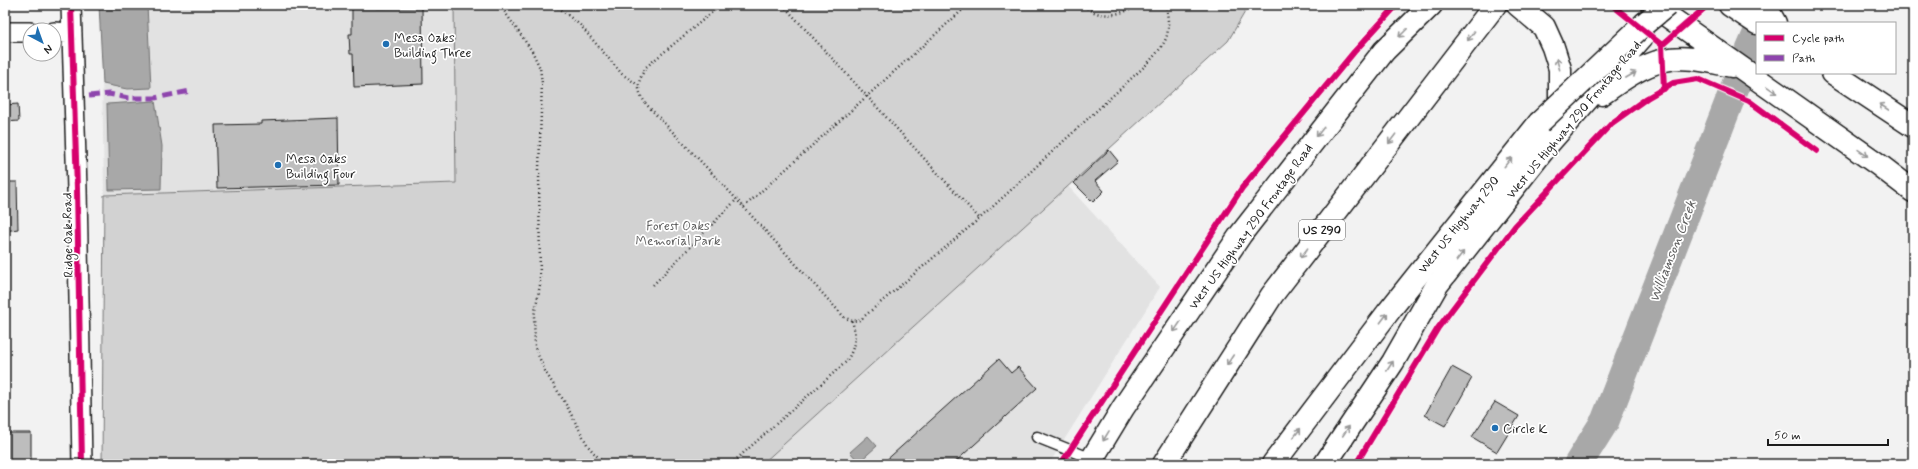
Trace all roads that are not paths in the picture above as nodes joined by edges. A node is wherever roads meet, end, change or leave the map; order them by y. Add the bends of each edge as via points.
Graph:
1 (71, 5) edge
2 (1495, 5) edge
3 (1518, 5) edge
4 (1765, 5) edge
5 (1732, 6) edge
6 (1432, 7) edge
7 (1665, 8) edge
8 (1756, 22) edge
9 (1774, 22) edge
10 (5, 32) edge
11 (22, 32) edge
12 (63, 33) edge
13 (1739, 67) junction
14 (1834, 74) edge
15 (1575, 113) junction
16 (1913, 126) edge
17 (1548, 143) junction
18 (1913, 191) edge
19 (1037, 437) dead end
20 (1091, 461) edge
21 (82, 464) edge
22 (1164, 464) edge
23 (1273, 464) edge
24 (1325, 464) edge

1 - 12 street, Ridge Oak Road
2 -> 22 main road, US 290 via 1272,295
17 -> 3 main road via 1560,98 1560,69 1544,27
4 - 9 main road
5 - 8 main road
6 -> 20 main road, West US Highway 290 Frontage Road via 1384,51 1241,234 1123,408
7 - 13 main road via 1694,36
7 - 15 main road, West US Highway 290 Frontage Road
23 -> 7 main road, West US Highway 290, bridge via 1389,311 1539,123 1644,24
10 - 11 street
12 - 21 street, Ridge Oak Road via 77,189
15 -> 13 main road via 1648,65 1665,60 1700,60
13 -> 18 main road
16 -> 14 main road
15 - 17 main road, West US Highway 290 Frontage Road
24 -> 17 main road, West US Highway 290 Frontage Road via 1393,362 1437,285
19 - 20 lane

